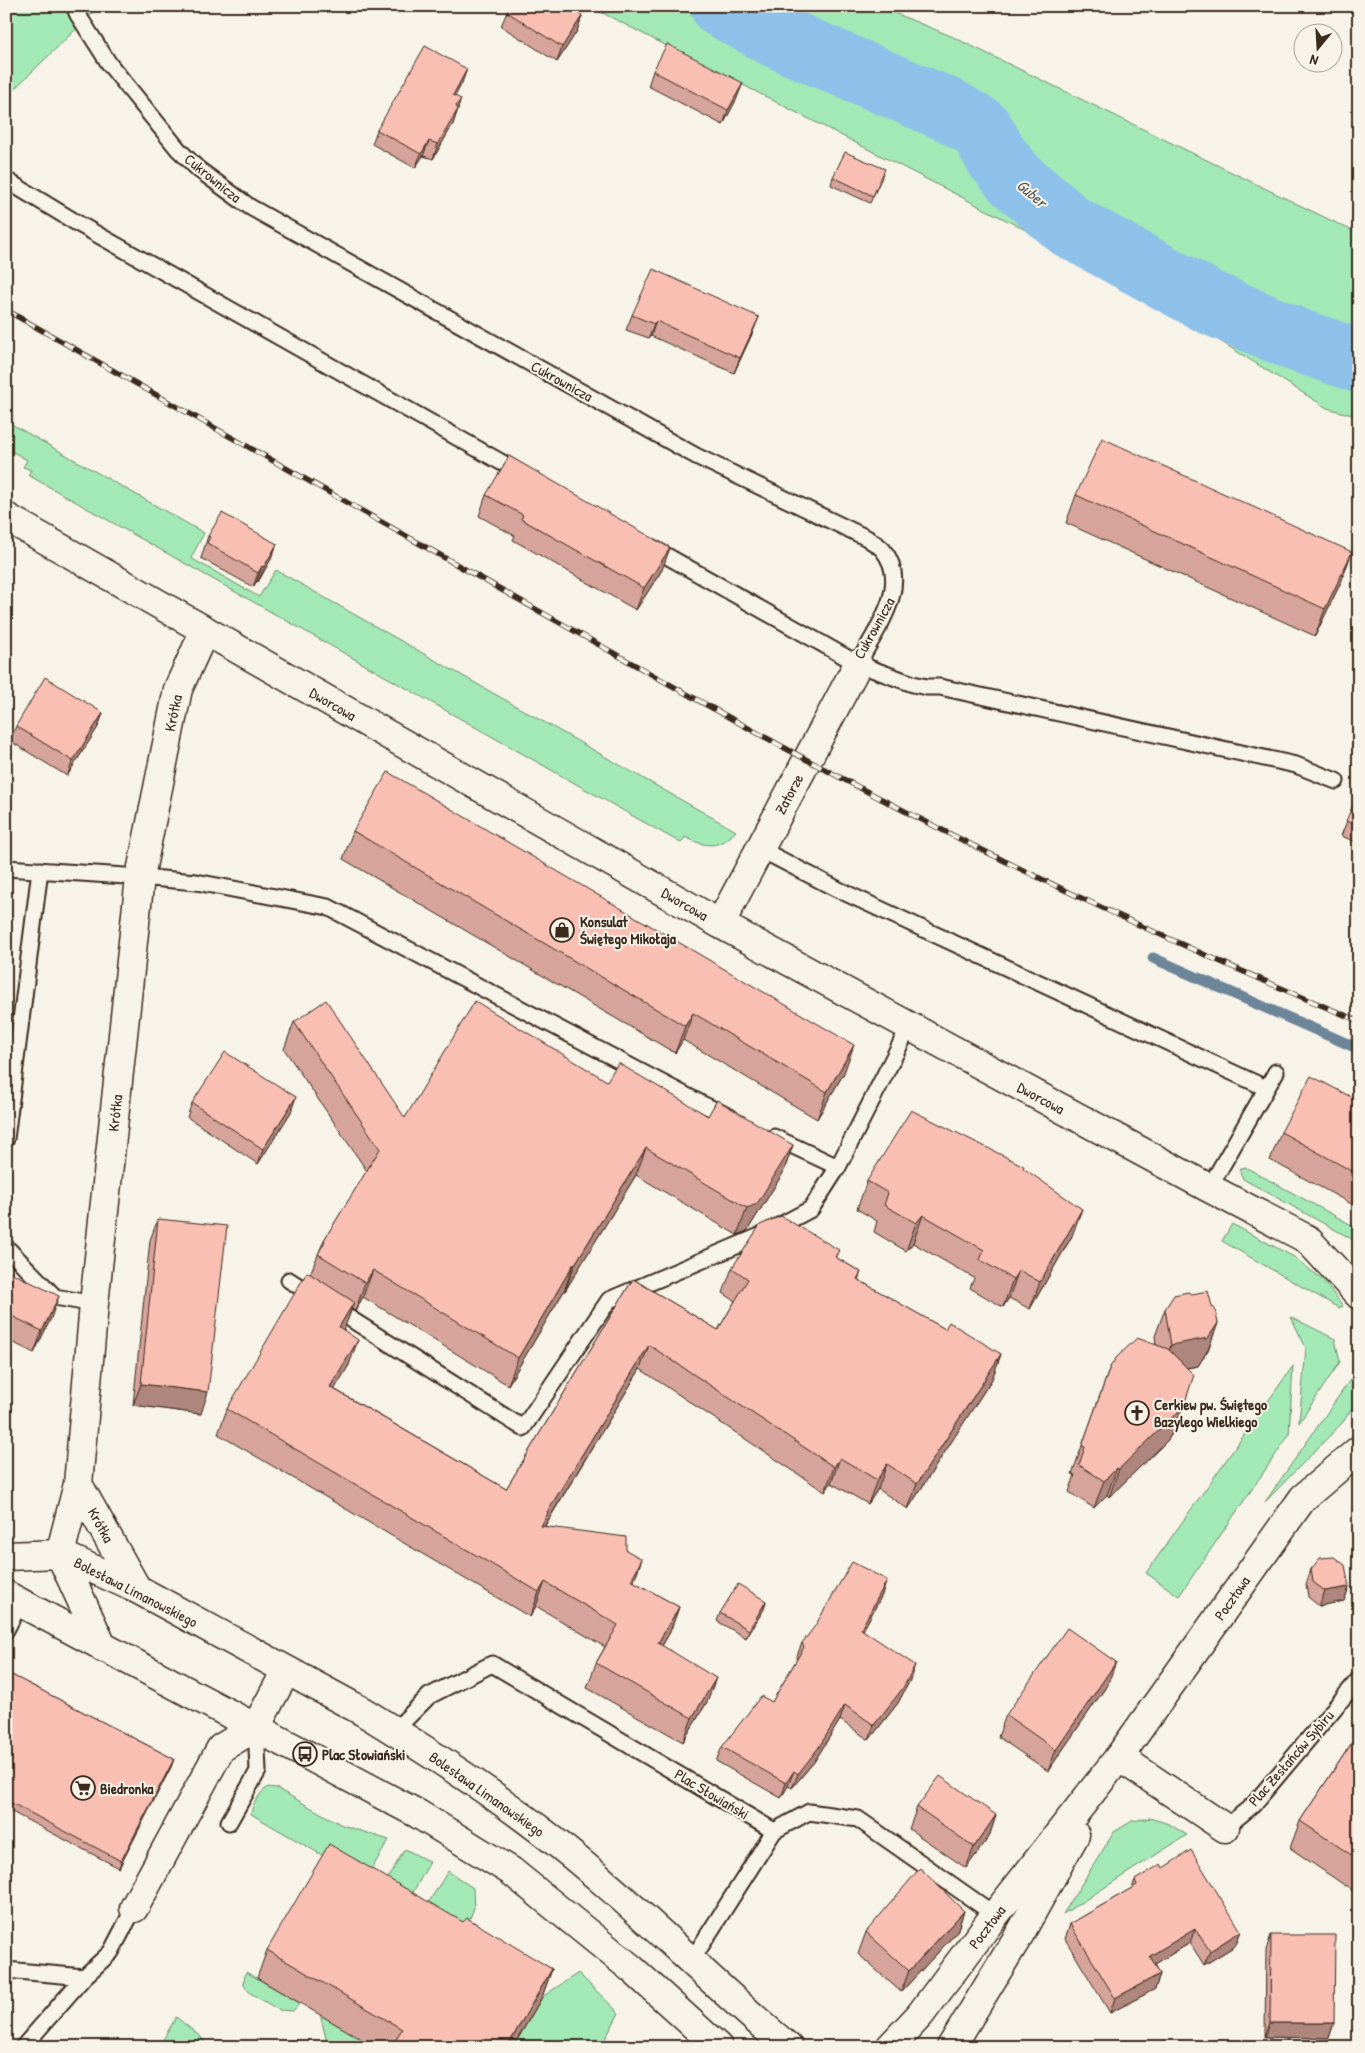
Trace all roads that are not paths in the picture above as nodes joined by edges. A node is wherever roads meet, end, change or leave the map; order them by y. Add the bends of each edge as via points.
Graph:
1 (76, 11) edge
2 (6, 180) edge
3 (532, 480) edge
4 (6, 517) edge
5 (635, 538) edge
6 (205, 630) junction
7 (858, 664) junction
8 (1336, 781) dead end
9 (760, 849) junction
10 (6, 868) edge
11 (40, 870) junction
12 (140, 876) junction
13 (720, 924) junction
14 (909, 1027) junction
15 (1276, 1072) dead end
16 (1266, 1088) junction
17 (743, 1123) edge
18 (760, 1131) edge
19 (6, 1139) edge
20 (838, 1167) junction
21 (1208, 1188) junction
22 (1307, 1240) junction
23 (6, 1247) edge
24 (1359, 1267) edge
25 (289, 1280) dead end
26 (1359, 1295) edge
27 (94, 1304) junction
28 (1359, 1450) edge
29 (78, 1484) junction
30 (60, 1554) junction
31 (6, 1556) edge
32 (137, 1590) junction
33 (13, 1599) edge
34 (6, 1630) edge
35 (103, 1648) junction
36 (286, 1671) junction
37 (1359, 1679) edge
38 (256, 1727) junction
39 (394, 1731) junction
40 (1119, 1757) junction
41 (229, 1822) dead end
42 (1225, 1828) joint
43 (774, 1830) junction
44 (134, 1908) joint
45 (995, 1916) junction
46 (692, 1960) junction
47 (6, 1970) edge
48 (84, 1978) junction
49 (23, 2047) edge
50 (718, 2047) edge
51 (788, 2047) edge
52 (890, 2047) edge
53 (951, 2047) edge

1 - 7 lane, Cukrownicza via 110,65 178,149 198,169 250,207 696,456 867,538 882,549 890,560 895,586 892,600
2 - 3 lane via 85,228
4 - 6 street, Dworcowa
5 - 7 lane, Cukrownicza
6 - 12 street, Krótka via 178,689
6 - 13 street, Dworcowa
7 - 8 lane via 927,687 940,687 1296,765
7 - 9 street, Zatorze
9 - 13 street, Zatorze
9 - 16 lane via 837,889
10 - 11 lane
11 - 12 lane
11 - 19 lane
12 - 17 lane via 196,882 328,907 691,1099
12 - 27 street, Krótka
13 - 14 street, Dworcowa
14 - 20 lane
14 - 21 street, Dworcowa
15 - 16 lane
16 - 21 lane
18 - 20 lane
20 - 25 lane via 811,1209 762,1235 609,1300 524,1428
21 - 22 street, Dworcowa
22 - 24 street
22 - 26 street, Dworcowa
23 - 27 lane via 55,1297
27 - 29 street, Krótka
28 - 40 street, Pocztowa via 1303,1498
29 - 30 street
29 - 32 street, Krótka
30 - 31 street, Bolesława Limanowskiego
30 - 32 street, Bolesława Limanowskiego
30 - 35 street
32 - 36 street, Bolesława Limanowskiego
33 - 34 lane
33 - 35 street
35 - 38 street
36 - 38 street
36 - 39 street, Bolesława Limanowskiego
37 - 42 lane, Plac Zesłańców Sybiru via 1253,1805
38 - 41 lane via 258,1771
38 - 44 street via 221,1748
38 - 50 street via 418,1814 511,1871 632,1969
39 - 43 lane, Plac Słowiański via 429,1696 492,1664
39 - 46 street, Bolesława Limanowskiego via 471,1780 544,1833
40 - 42 street, Plac Zesłańców Sybiru
40 - 45 street, Pocztowa
40 - 53 street, Pocztowa via 1021,1932
43 - 45 lane via 809,1812 858,1819
43 - 46 lane
44 - 48 lane via 111,1952
45 - 52 street, Pocztowa via 920,2015
46 - 51 street, Bolesława Limanowskiego
47 - 48 lane
48 - 49 lane

